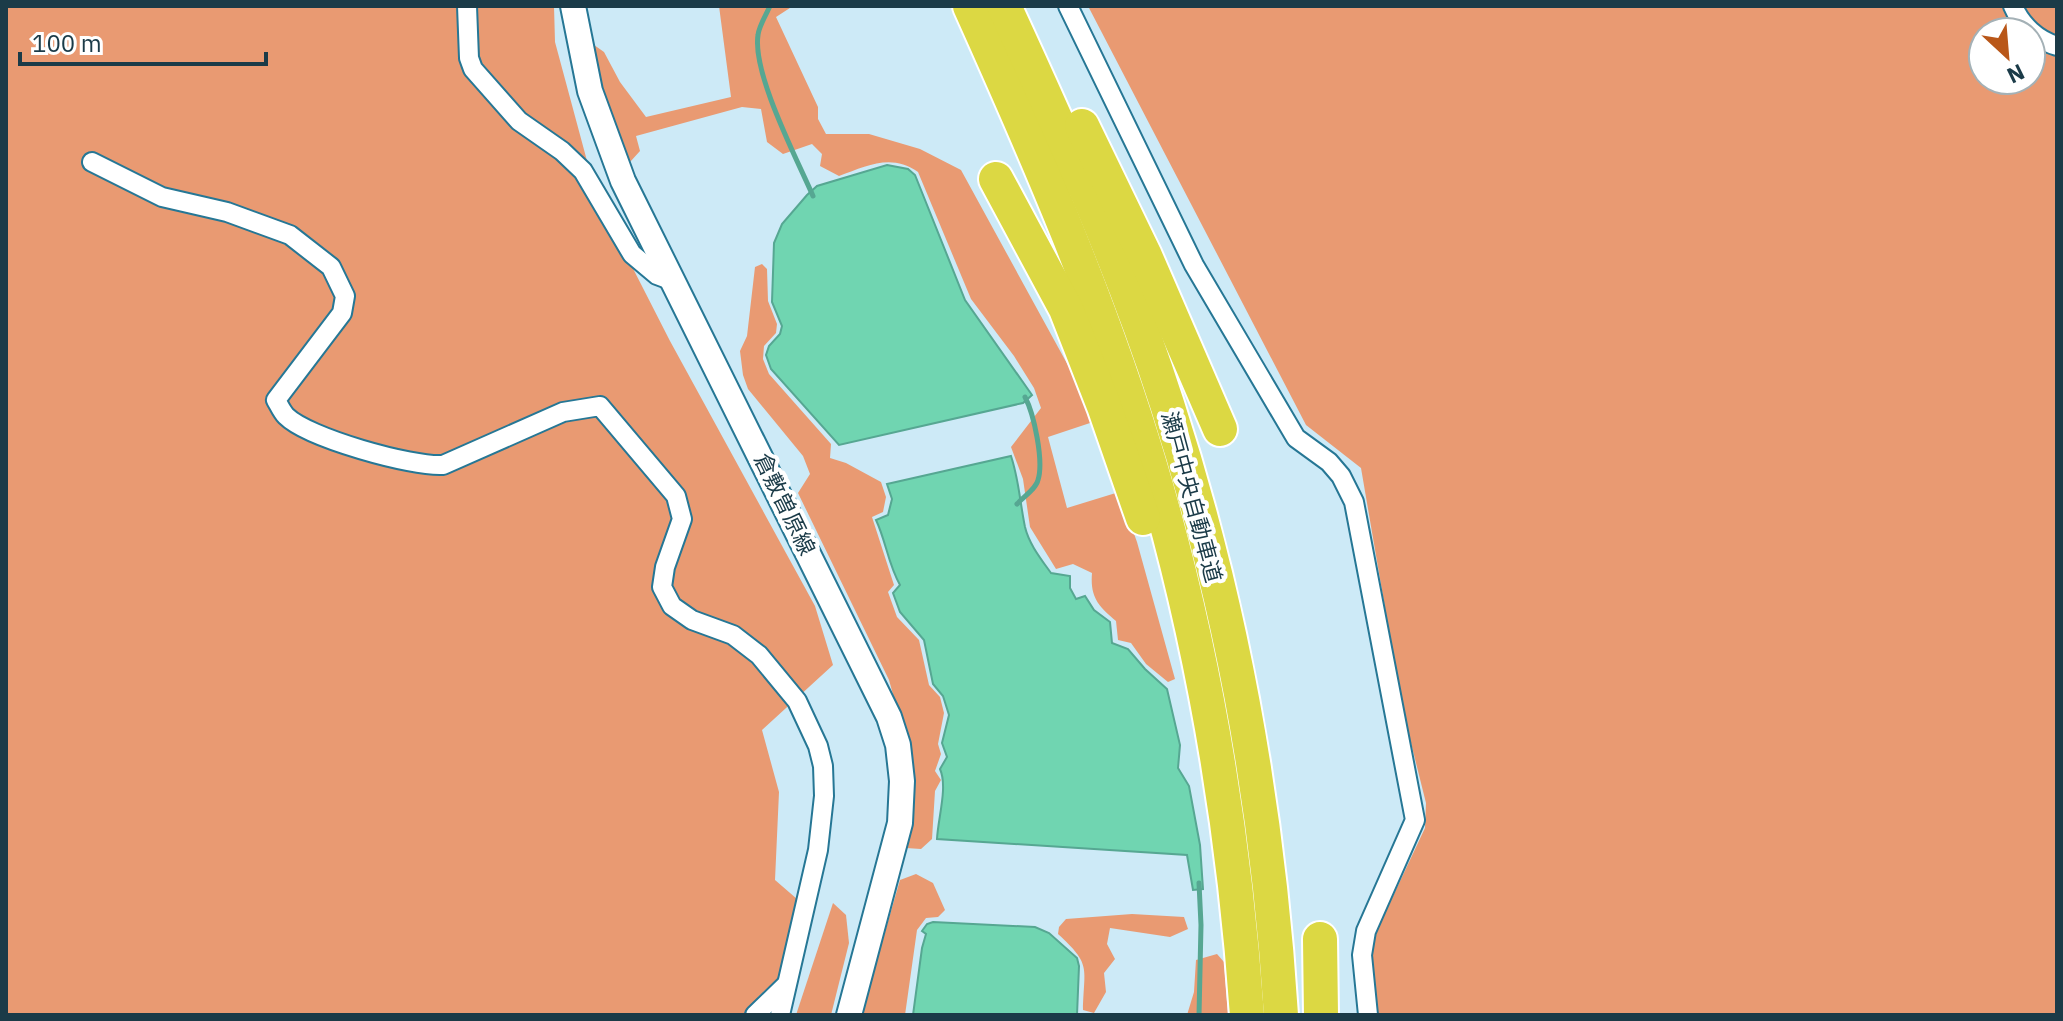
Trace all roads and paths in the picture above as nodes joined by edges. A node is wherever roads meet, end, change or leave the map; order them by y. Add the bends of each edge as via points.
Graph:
1 (467, 6) edge
2 (573, 6) edge
3 (970, 6) edge
4 (1004, 6) edge
5 (1017, 6) edge
6 (1068, 6) edge
7 (2013, 6) edge
8 (2057, 46) edge
9 (92, 162) dead end
10 (996, 179) dead end
11 (673, 281) junction
12 (1220, 429) dead end
13 (1208, 704) junction
14 (1320, 939) dead end
15 (786, 985) junction
16 (755, 1015) edge
17 (780, 1015) edge
18 (849, 1015) edge
19 (1247, 1015) edge
20 (1281, 1015) edge
21 (1321, 1015) edge
22 (1368, 1015) edge

1 - 11 street via 473,69 519,121 583,171 632,254
2 - 11 street, 倉敷曽原線 via 606,140
3 - 13 highway, 瀬戸中央自動車道 via 1106,331 1168,529
4 - 20 highway, 瀬戸中央自動車道 via 1111,248 1188,474 1235,668 1255,779
5 - 12 highway via 1064,89 1145,256
6 - 22 street via 1194,265 1296,438 1329,462 1354,502 1415,820 1366,931 1362,955
7 - 8 street via 2018,19
9 - 15 street via 162,197 227,212 290,235 331,267 345,296 342,313 276,400 286,416 306,430 402,461 443,465 563,412 600,406 661,476 676,496 682,519 662,587 672,606 692,620 733,635 759,655 797,701 823,766 818,850
10 - 13 highway via 1071,323
11 - 18 street, 倉敷曽原線 via 889,717 898,745 900,823
13 - 19 highway, 瀬戸中央自動車道 via 1230,837
14 - 21 highway
15 - 16 street
15 - 17 street

